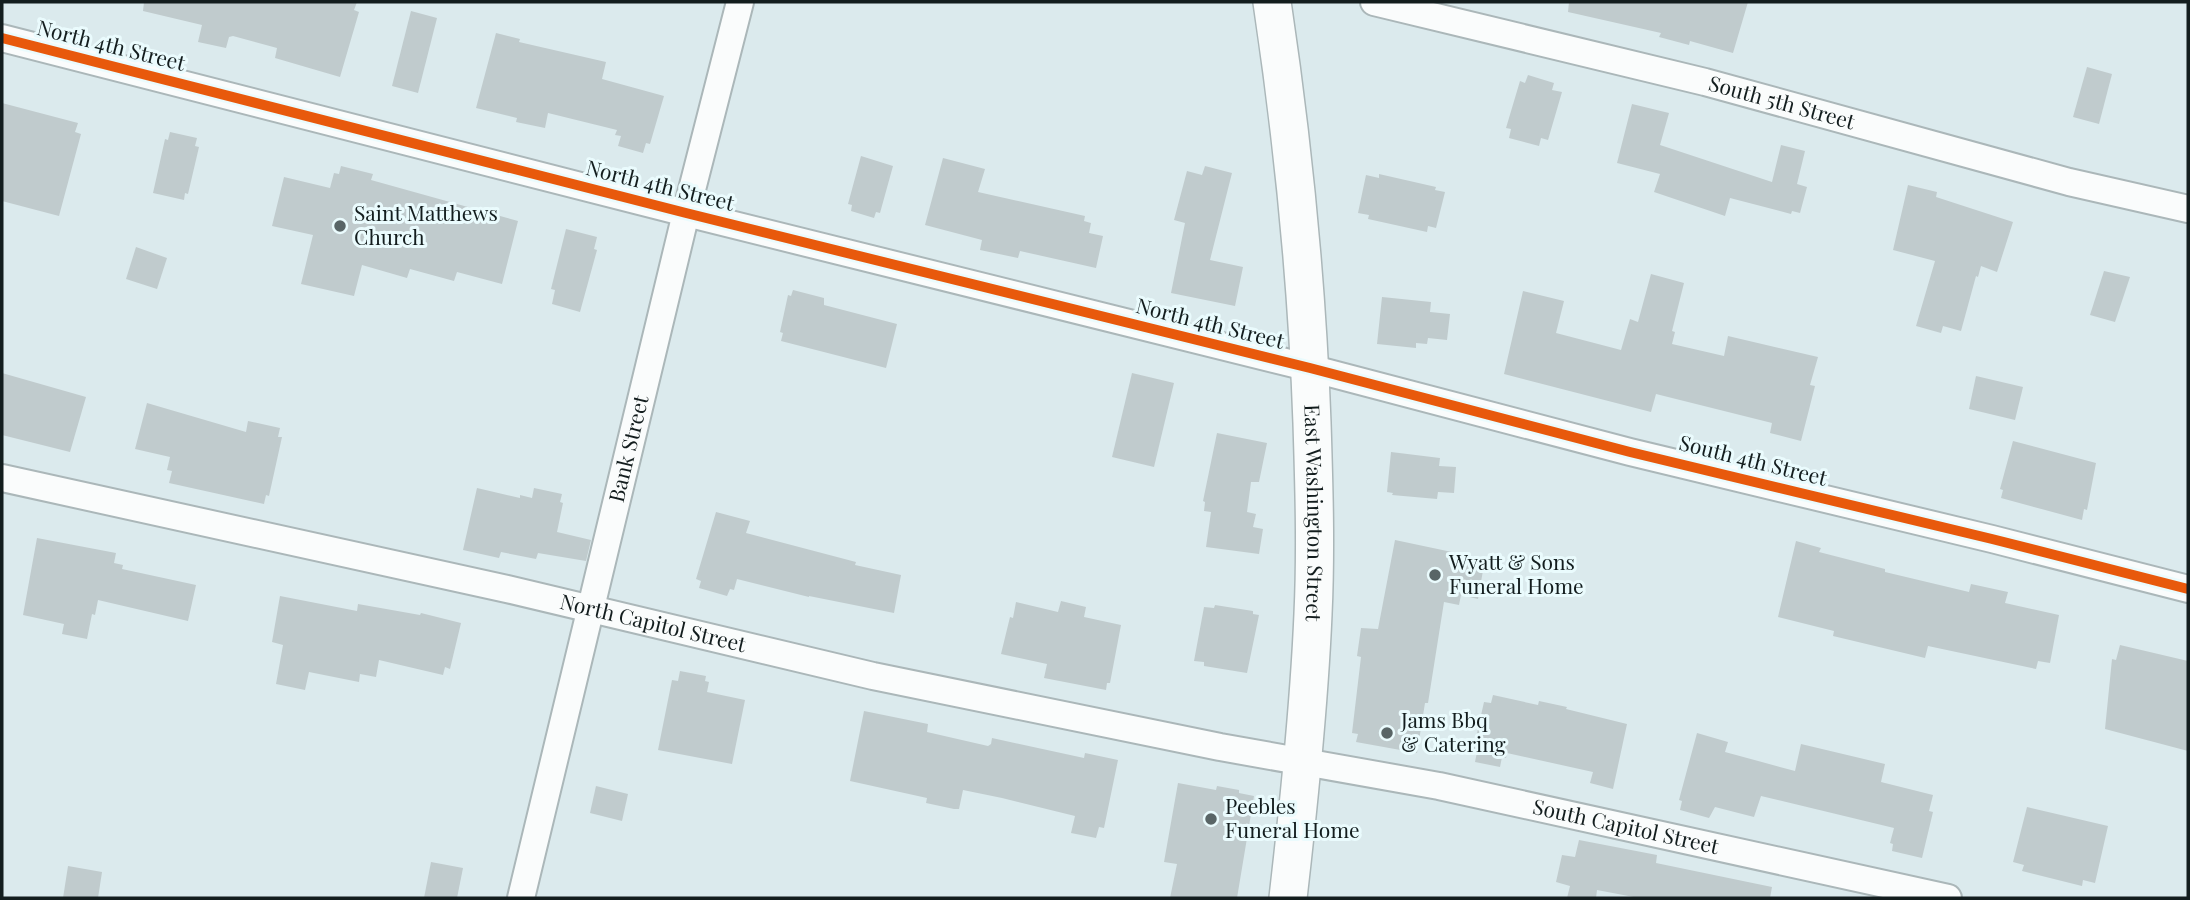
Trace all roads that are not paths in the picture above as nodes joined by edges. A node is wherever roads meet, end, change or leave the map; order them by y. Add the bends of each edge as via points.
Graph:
1 (740, 2) edge
2 (1272, 2) edge
3 (1374, 2) edge
4 (2, 38) edge
5 (2188, 209) edge
6 (686, 213) junction
7 (1310, 368) junction
8 (2, 478) edge
9 (2188, 589) edge
10 (590, 608) junction
11 (1304, 762) junction
12 (520, 898) edge
13 (1288, 898) edge
14 (1948, 898) edge

1 - 6 street, Bank Street
2 - 7 main road, East Washington Street via 1302,245
3 - 5 street, South 5th Street via 1705,82 2031,172
4 - 6 street, North 4th Street
6 - 7 street, North 4th Street
6 - 10 street, Bank Street
7 - 9 street, South 4th Street
7 - 11 main road, East Washington Street via 1314,611
8 - 10 street, North Capitol Street
10 - 11 street, North Capitol Street via 873,676
10 - 12 street, Bank Street
11 - 13 main road, East Washington Street
11 - 14 street, South Capitol Street via 1439,786

